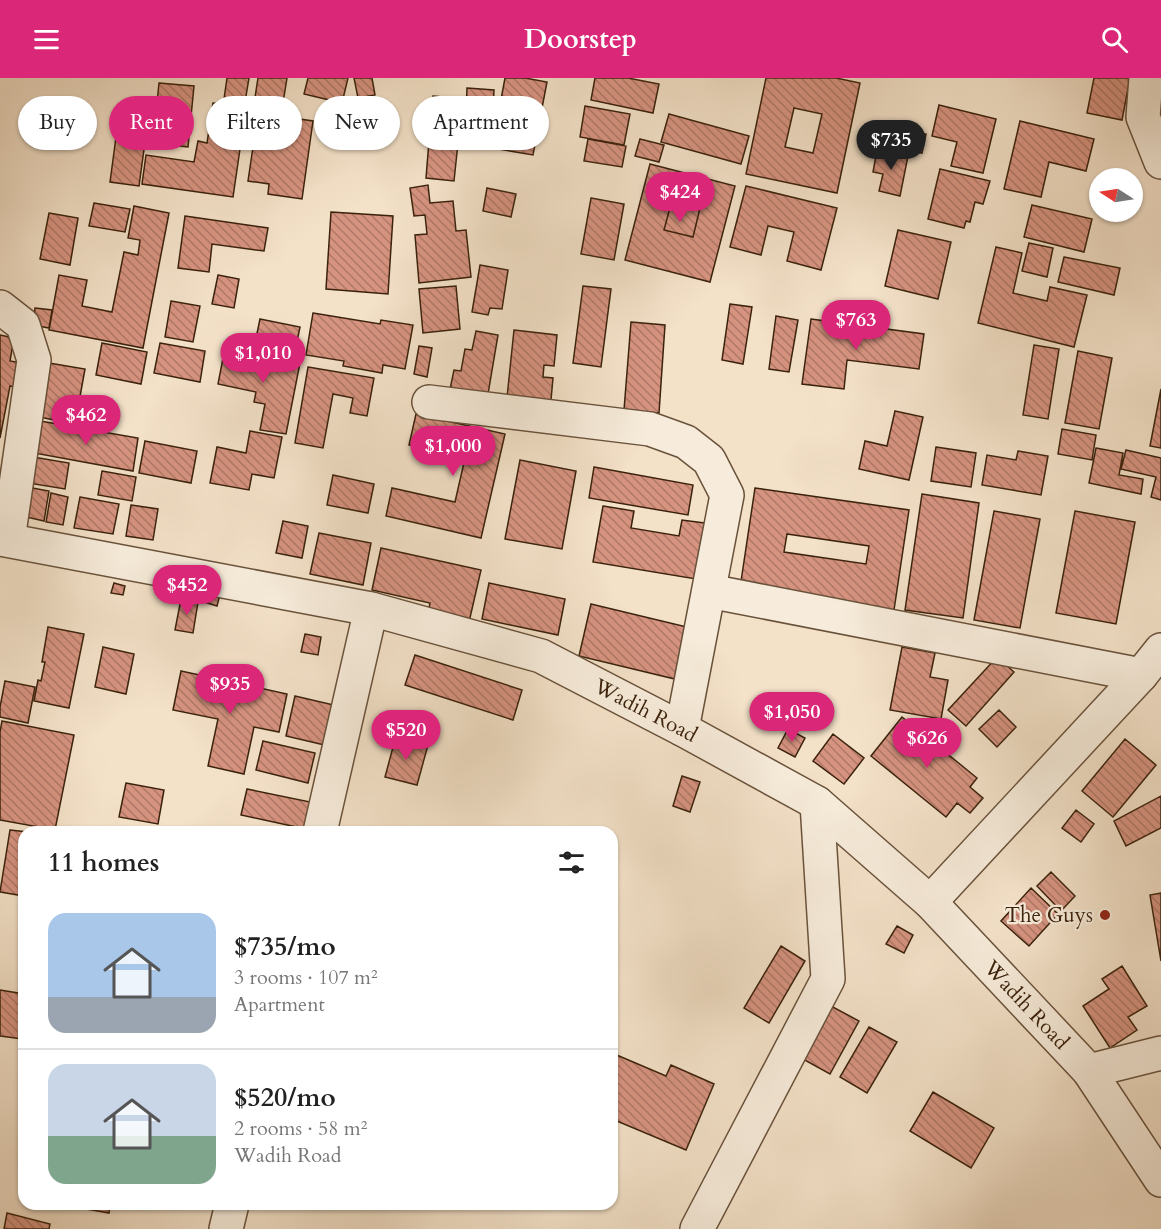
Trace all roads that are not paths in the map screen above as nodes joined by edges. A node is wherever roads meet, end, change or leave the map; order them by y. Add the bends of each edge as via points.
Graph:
1 (1146, 78) edge
2 (1161, 162) edge
3 (0, 307) edge
4 (429, 402) dead end
5 (4, 539) edge
6 (709, 591) junction
7 (371, 609) junction
8 (1151, 662) edge
9 (682, 729) junction
10 (817, 803) junction
11 (321, 826) edge
12 (930, 902) junction
13 (1161, 1053) edge
14 (1089, 1071) junction
15 (1161, 1180) edge
16 (231, 1210) edge
17 (226, 1229) edge
18 (697, 1229) edge

1 - 2 street via 1143,117
3 - 5 street via 23,326 34,360
4 - 6 street via 650,429 686,442 709,460 727,495
5 - 7 street, Wadih Road
6 - 8 street
6 - 9 street
7 - 9 street, Wadih Road via 541,656
7 - 11 street
8 - 12 street
9 - 10 street, Wadih Road
10 - 12 street, Wadih Road
10 - 18 street via 828,979
12 - 14 street, Wadih Road
13 - 14 street
14 - 15 street, Wadih Road
16 - 17 street

